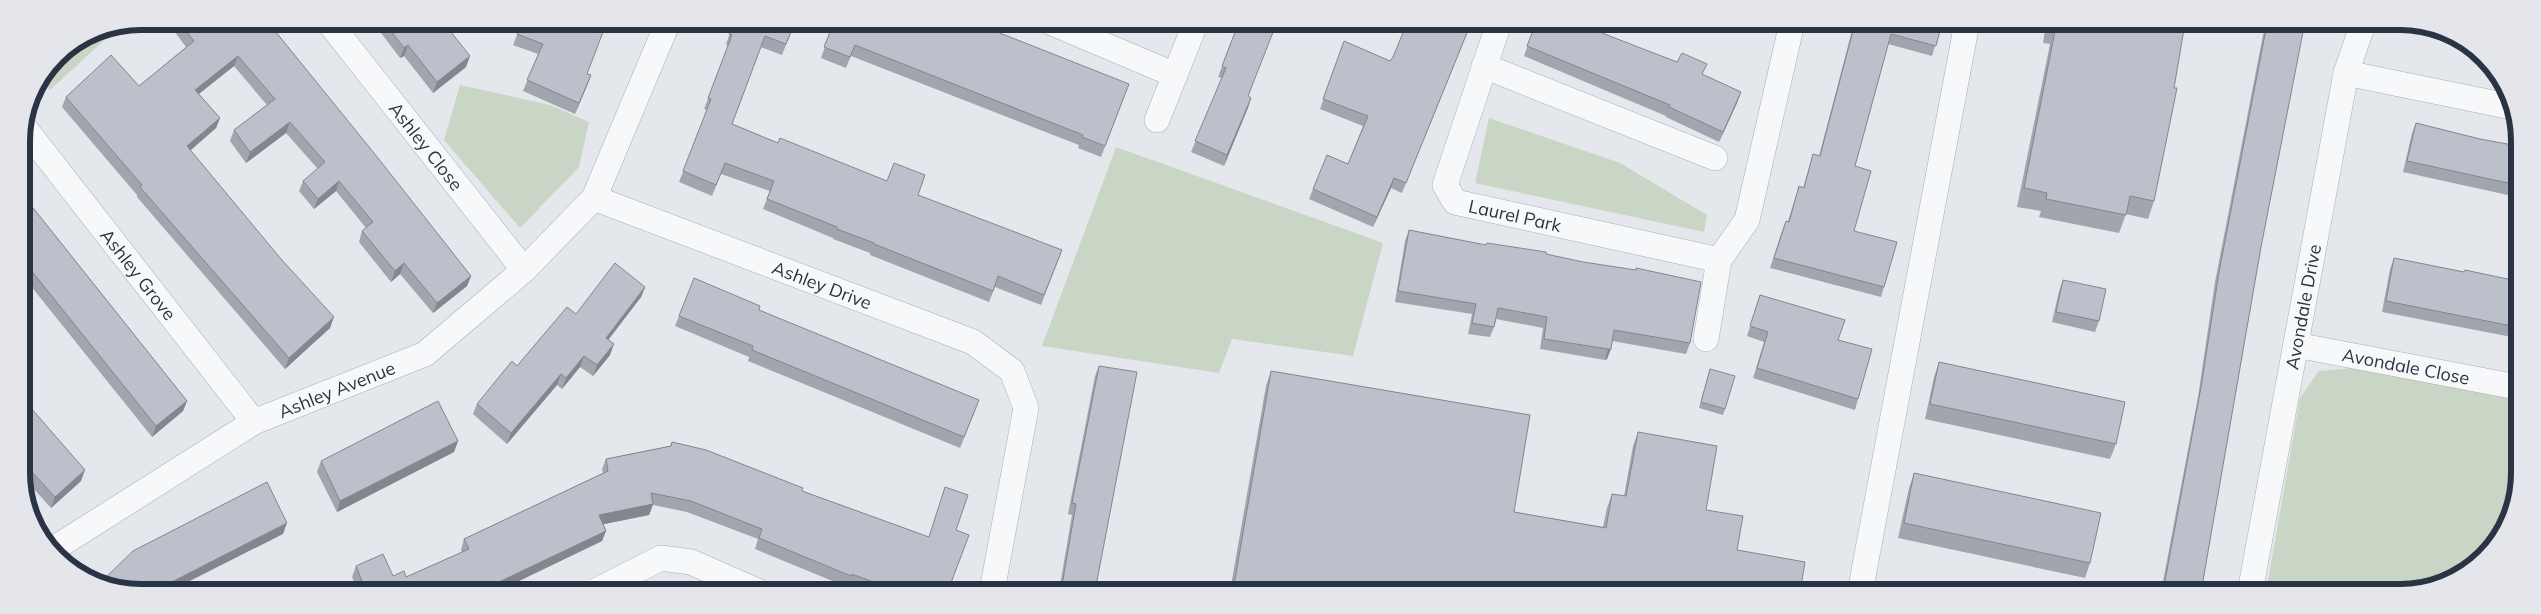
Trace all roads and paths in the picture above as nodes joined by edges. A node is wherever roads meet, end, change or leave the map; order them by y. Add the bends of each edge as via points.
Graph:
1 (334, 30) edge
2 (665, 30) edge
3 (1069, 30) edge
4 (1193, 30) edge
5 (1496, 30) edge
6 (1790, 30) edge
7 (1966, 30) edge
8 (2361, 30) edge
9 (1484, 66) junction
10 (2346, 73) junction
11 (1175, 75) junction
12 (2505, 106) edge
13 (1157, 120) dead end
14 (30, 135) edge
15 (1715, 158) dead end
16 (594, 198) junction
17 (1719, 260) junction
18 (524, 270) junction
19 (1706, 339) dead end
20 (2296, 345) junction
21 (2511, 386) edge
22 (254, 422) junction
23 (58, 547) edge
24 (610, 584) edge
25 (741, 584) edge
26 (993, 584) edge
27 (1862, 584) edge
28 (2251, 584) edge

1 - 18 street, Ashley Close
2 - 16 street
3 - 11 street
4 - 11 street
5 - 9 street, Laurel Park
6 - 17 street via 1747,220
7 - 27 street
8 - 10 street, Avondale Drive
9 - 15 street
9 - 17 street, Laurel Park via 1445,185 1455,202
10 - 12 street
10 - 20 street, Avondale Drive
11 - 13 street
14 - 22 street, Ashley Grove
16 - 18 street, Ashley Avenue
16 - 26 street, Ashley Drive via 974,342 1012,371 1026,408
17 - 19 street
18 - 22 street, Ashley Avenue via 425,354
20 - 21 street, Avondale Close
20 - 28 street, Avondale Drive
22 - 23 street, Ashley Avenue
24 - 25 street via 661,558 691,562

